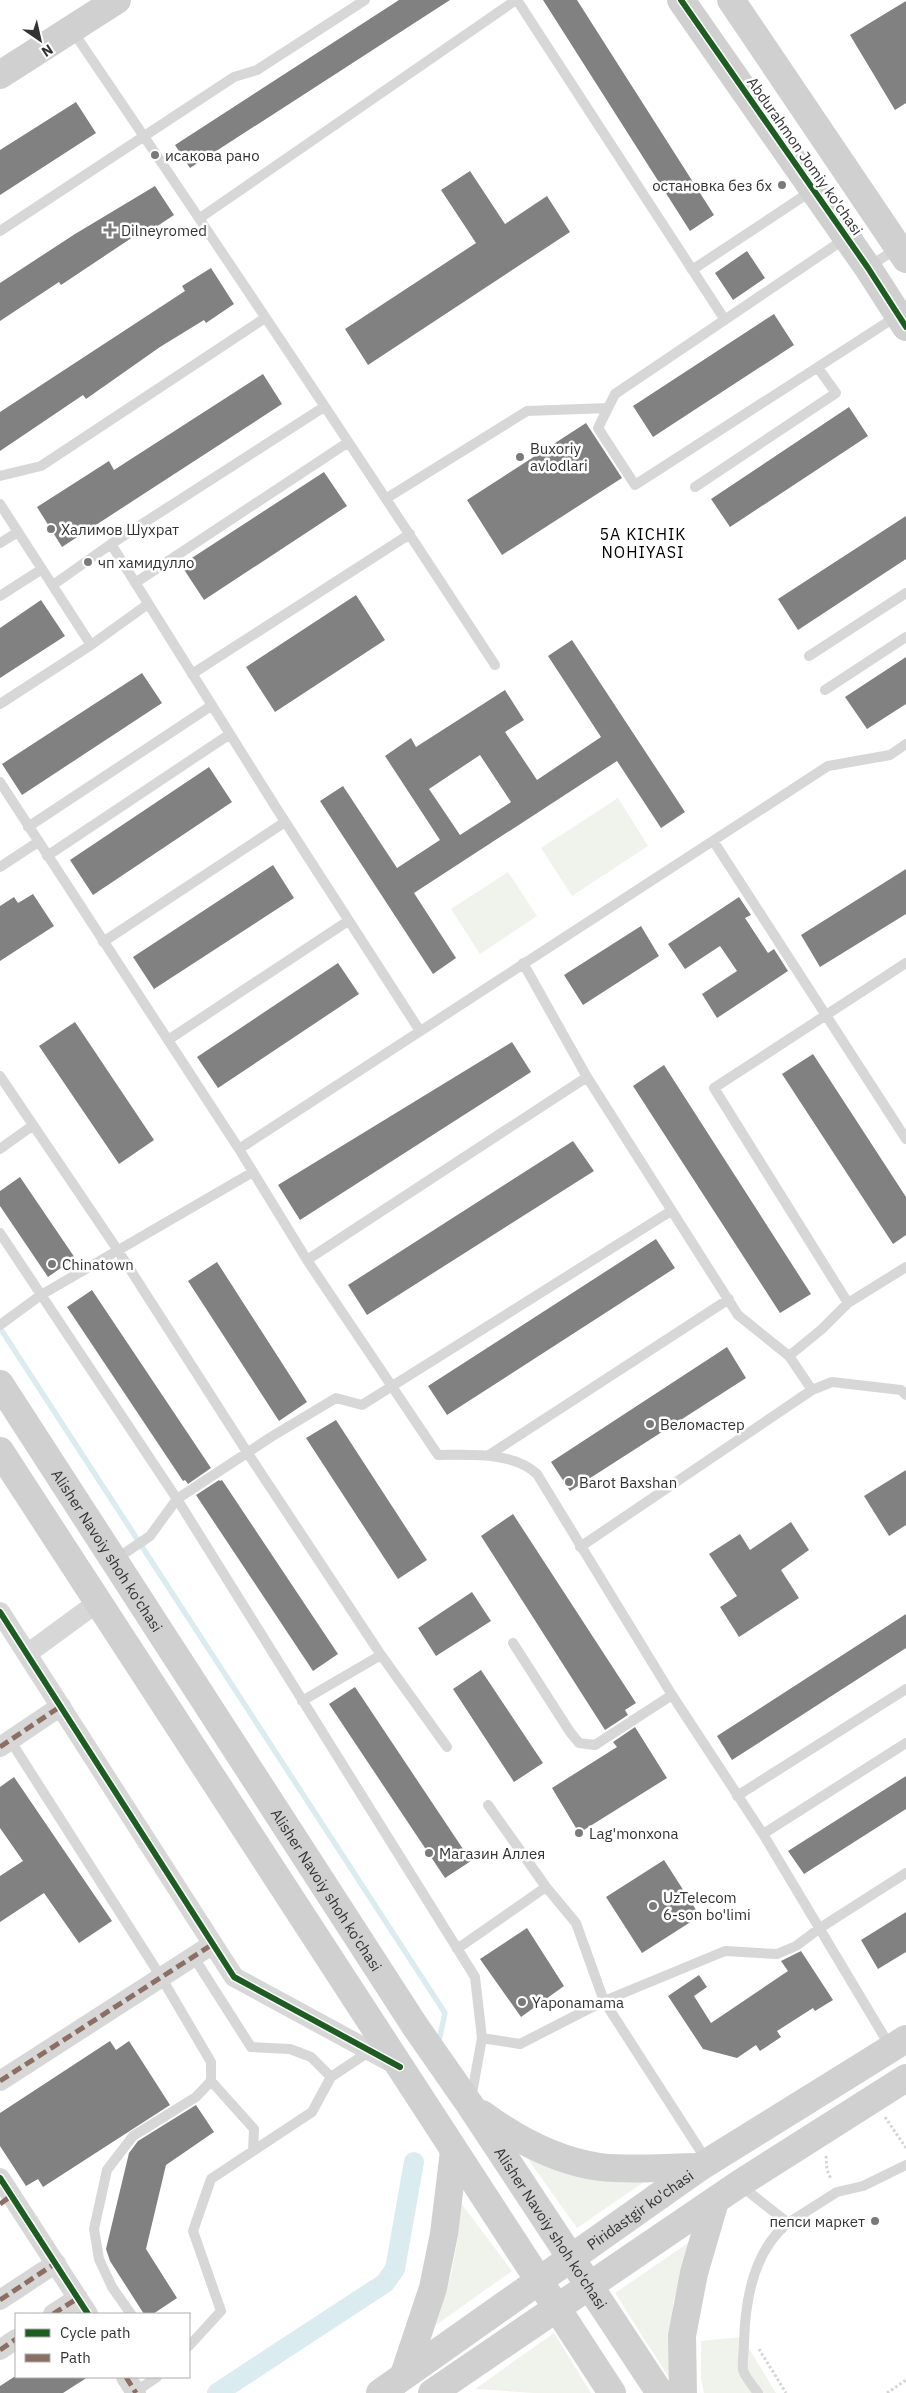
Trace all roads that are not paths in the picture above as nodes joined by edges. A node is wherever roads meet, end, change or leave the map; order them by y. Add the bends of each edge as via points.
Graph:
1 (93, 0) edge
2 (117, 0) edge
3 (365, 0) edge
4 (517, 0) edge
5 (681, 0) edge
6 (732, 0) edge
7 (72, 29) junction
8 (0, 59) edge
9 (0, 75) edge
10 (144, 137) junction
11 (814, 190) junction
12 (200, 218) junction
13 (0, 231) edge
14 (847, 238) junction
15 (903, 250) edge
16 (868, 268) junction
17 (692, 270) junction
18 (265, 318) junction
19 (725, 320) junction
20 (902, 321) edge
21 (818, 368) junction
22 (324, 407) junction
23 (608, 408) junction
24 (347, 442) junction
25 (0, 476) edge
26 (695, 487) dead end
27 (387, 498) junction
28 (0, 504) edge
29 (18, 532) junction
30 (410, 534) junction
31 (0, 543) edge
32 (111, 544) junction
33 (42, 569) junction
34 (135, 583) junction
35 (52, 586) junction
36 (906, 593) edge
37 (0, 596) edge
38 (148, 604) junction
39 (906, 637) edge
40 (91, 645) junction
41 (809, 656) dead end
42 (495, 665) dead end
43 (192, 674) junction
44 (825, 690) dead end
45 (0, 704) edge
46 (211, 706) junction
47 (230, 734) junction
48 (906, 744) edge
49 (0, 782) edge
50 (285, 822) junction
51 (28, 826) junction
52 (38, 842) junction
53 (714, 842) junction
54 (47, 856) junction
55 (0, 868) edge
56 (348, 921) junction
57 (103, 942) junction
58 (906, 963) edge
59 (523, 964) junction
60 (825, 1016) junction
61 (420, 1031) junction
62 (168, 1040) junction
63 (0, 1076) edge
64 (587, 1077) junction
65 (32, 1126) junction
66 (906, 1139) edge
67 (0, 1149) edge
68 (239, 1149) junction
69 (253, 1172) junction
70 (671, 1211) junction
71 (0, 1233) edge
72 (117, 1249) junction
73 (307, 1260) junction
74 (906, 1267) edge
75 (41, 1295) junction
76 (729, 1299) junction
77 (848, 1303) junction
78 (3, 1322) edge
79 (789, 1356) junction
80 (0, 1384) edge
81 (392, 1387) junction
82 (812, 1390) junction
83 (906, 1395) edge
84 (0, 1451) edge
85 (247, 1452) junction
86 (489, 1456) junction
87 (177, 1499) junction
88 (580, 1547) junction
89 (121, 1554) junction
90 (98, 1602) junction
91 (0, 1612) edge
92 (513, 1643) dead end
93 (27, 1654) junction
94 (381, 1655) junction
95 (906, 1689) edge
96 (672, 1695) junction
97 (302, 1701) junction
98 (61, 1706) junction
99 (906, 1743) edge
100 (5, 1744) edge
101 (448, 1747) dead end
102 (738, 1796) junction
103 (488, 1805) dead end
104 (763, 1834) junction
105 (906, 1873) edge
106 (546, 1887) junction
107 (820, 1928) junction
108 (213, 1944) junction
109 (457, 1949) junction
110 (193, 1956) junction
111 (161, 1977) junction
112 (604, 2001) junction
113 (482, 2038) junction
114 (899, 2044) edge
115 (370, 2051) junction
116 (400, 2067) junction
117 (331, 2077) junction
118 (906, 2078) edge
119 (0, 2081) edge
120 (212, 2081) junction
121 (470, 2105) junction
122 (253, 2151) junction
123 (454, 2151) junction
124 (704, 2164) junction
125 (906, 2165) edge
126 (0, 2178) edge
127 (739, 2184) junction
128 (6, 2200) edge
129 (715, 2201) junction
130 (788, 2223) junction
131 (569, 2258) junction
132 (56, 2264) junction
133 (540, 2279) junction
134 (590, 2287) junction
135 (0, 2300) edge
136 (83, 2306) edge
137 (559, 2308) junction
138 (57, 2313) edge
139 (130, 2313) edge
140 (15, 2340) edge
141 (190, 2345) edge
142 (0, 2350) edge
143 (404, 2375) junction
144 (127, 2378) edge
145 (156, 2378) edge
146 (135, 2393) edge
147 (380, 2393) edge
148 (432, 2393) edge
149 (612, 2393) edge
150 (660, 2393) edge
151 (683, 2393) edge
152 (758, 2393) edge

1 - 8 main road
2 - 7 main road
3 - 10 lane via 256,70 234,77
4 - 12 lane
4 - 17 lane
5 - 11 main road, Abdurahmon Jomiy ko'chasi
6 - 15 main road, Abdurahmon Jomiy ko'chasi
7 - 9 main road
7 - 10 lane
10 - 12 lane
10 - 13 lane
11 - 14 main road, Abdurahmon Jomiy ko'chasi
11 - 17 lane
12 - 18 lane
14 - 16 main road, Abdurahmon Jomiy ko'chasi
14 - 19 lane
15 - 16 lane
16 - 20 main road, Abdurahmon Jomiy ko'chasi
17 - 19 lane
18 - 22 lane
18 - 25 lane via 41,466
19 - 23 lane via 615,394
20 - 21 lane
21 - 23 lane via 635,484 598,428
21 - 26 lane via 836,394
22 - 24 lane
22 - 32 lane
23 - 27 lane via 527,411
24 - 27 lane
24 - 34 lane
27 - 30 lane
28 - 29 lane
29 - 31 lane
29 - 33 lane
30 - 42 lane
30 - 43 lane
32 - 34 lane
32 - 35 lane
33 - 35 lane
33 - 37 lane
34 - 38 lane
35 - 40 lane
36 - 41 lane
38 - 40 lane
38 - 43 lane
39 - 44 lane
40 - 45 lane
43 - 46 lane
46 - 47 lane
46 - 51 lane
47 - 50 lane
47 - 54 lane
48 - 53 lane via 890,754 828,766
49 - 51 lane
50 - 56 lane
50 - 57 lane
51 - 52 lane
52 - 54 lane
52 - 55 lane
53 - 59 lane
53 - 60 lane
54 - 57 lane
56 - 61 lane
56 - 62 lane
57 - 62 lane
58 - 60 lane
59 - 61 lane
59 - 64 lane
60 - 66 lane
60 - 77 lane via 714,1088
61 - 68 lane
62 - 68 lane
63 - 65 lane
64 - 70 lane
64 - 73 lane
65 - 67 lane
65 - 72 lane
68 - 69 lane
69 - 72 lane
69 - 73 lane
70 - 76 lane
70 - 81 lane
71 - 75 lane
72 - 75 lane
72 - 85 lane
73 - 81 lane
74 - 77 lane
75 - 78 lane
75 - 87 lane
76 - 79 lane via 738,1315
76 - 86 lane
77 - 79 lane
79 - 82 lane
80 - 89 main road, Alisher Navoiy shoh ko'chasi
81 - 85 lane via 362,1406 336,1398
81 - 86 lane via 438,1455
82 - 83 lane via 832,1382 901,1390
82 - 88 lane
84 - 90 main road
85 - 87 lane
85 - 94 lane
86 - 88 lane via 529,1467 537,1474
87 - 89 lane via 150,1536
87 - 97 lane
88 - 96 lane
89 - 121 main road, Alisher Navoiy shoh ko'chasi via 415,2026
90 - 93 street
90 - 116 main road
91 - 93 street
92 - 96 lane via 580,1743 595,1745
93 - 98 street
94 - 97 lane
94 - 101 lane
95 - 102 lane
96 - 102 lane
97 - 109 lane
98 - 100 street
98 - 108 street
99 - 104 lane
100 - 111 lane
102 - 104 lane
103 - 106 lane
104 - 107 lane
105 - 107 lane
106 - 109 lane
106 - 112 lane via 576,1923
107 - 112 lane via 796,1946 777,1954 725,1951
107 - 114 lane
108 - 110 street
108 - 115 street via 234,1977
109 - 113 lane via 475,1977
110 - 111 street
110 - 117 lane via 252,2047 290,2049 311,2057
111 - 119 street
111 - 120 lane via 211,2062
112 - 113 lane via 520,2044
112 - 124 lane
113 - 121 lane
114 - 124 main road, Piridastgir ko'chasi
115 - 116 street
115 - 117 lane
116 - 123 main road
117 - 122 lane via 312,2112
118 - 127 main road
120 - 122 lane via 254,2129
120 - 139 lane via 196,2097 133,2136 107,2170 94,2229 99,2259 112,2287
121 - 124 main road via 509,2134 572,2160 628,2169
121 - 131 main road, Alisher Navoiy shoh ko'chasi
122 - 141 lane via 212,2179 193,2231 221,2311
123 - 133 main road
123 - 143 main road via 444,2234 433,2288
124 - 131 main road, Piridastgir ko'chasi
125 - 130 lane via 863,2186 837,2192
126 - 128 street
127 - 129 main road
127 - 130 lane
128 - 132 street
129 - 134 main road
129 - 151 main road via 694,2273 682,2336
130 - 152 lane via 779,2230 751,2282 744,2326 743,2370
131 - 133 main road, Piridastgir ko'chasi
131 - 134 main road, Alisher Navoiy shoh ko'chasi
132 - 135 street
132 - 136 street
133 - 137 main road
133 - 143 main road, Piridastgir ko'chasi
134 - 137 main road
134 - 150 main road, Alisher Navoiy shoh ko'chasi
136 - 138 street
137 - 148 main road
137 - 149 main road
140 - 142 street
143 - 147 main road, Piridastgir ko'chasi
144 - 146 street
145 - 146 lane

